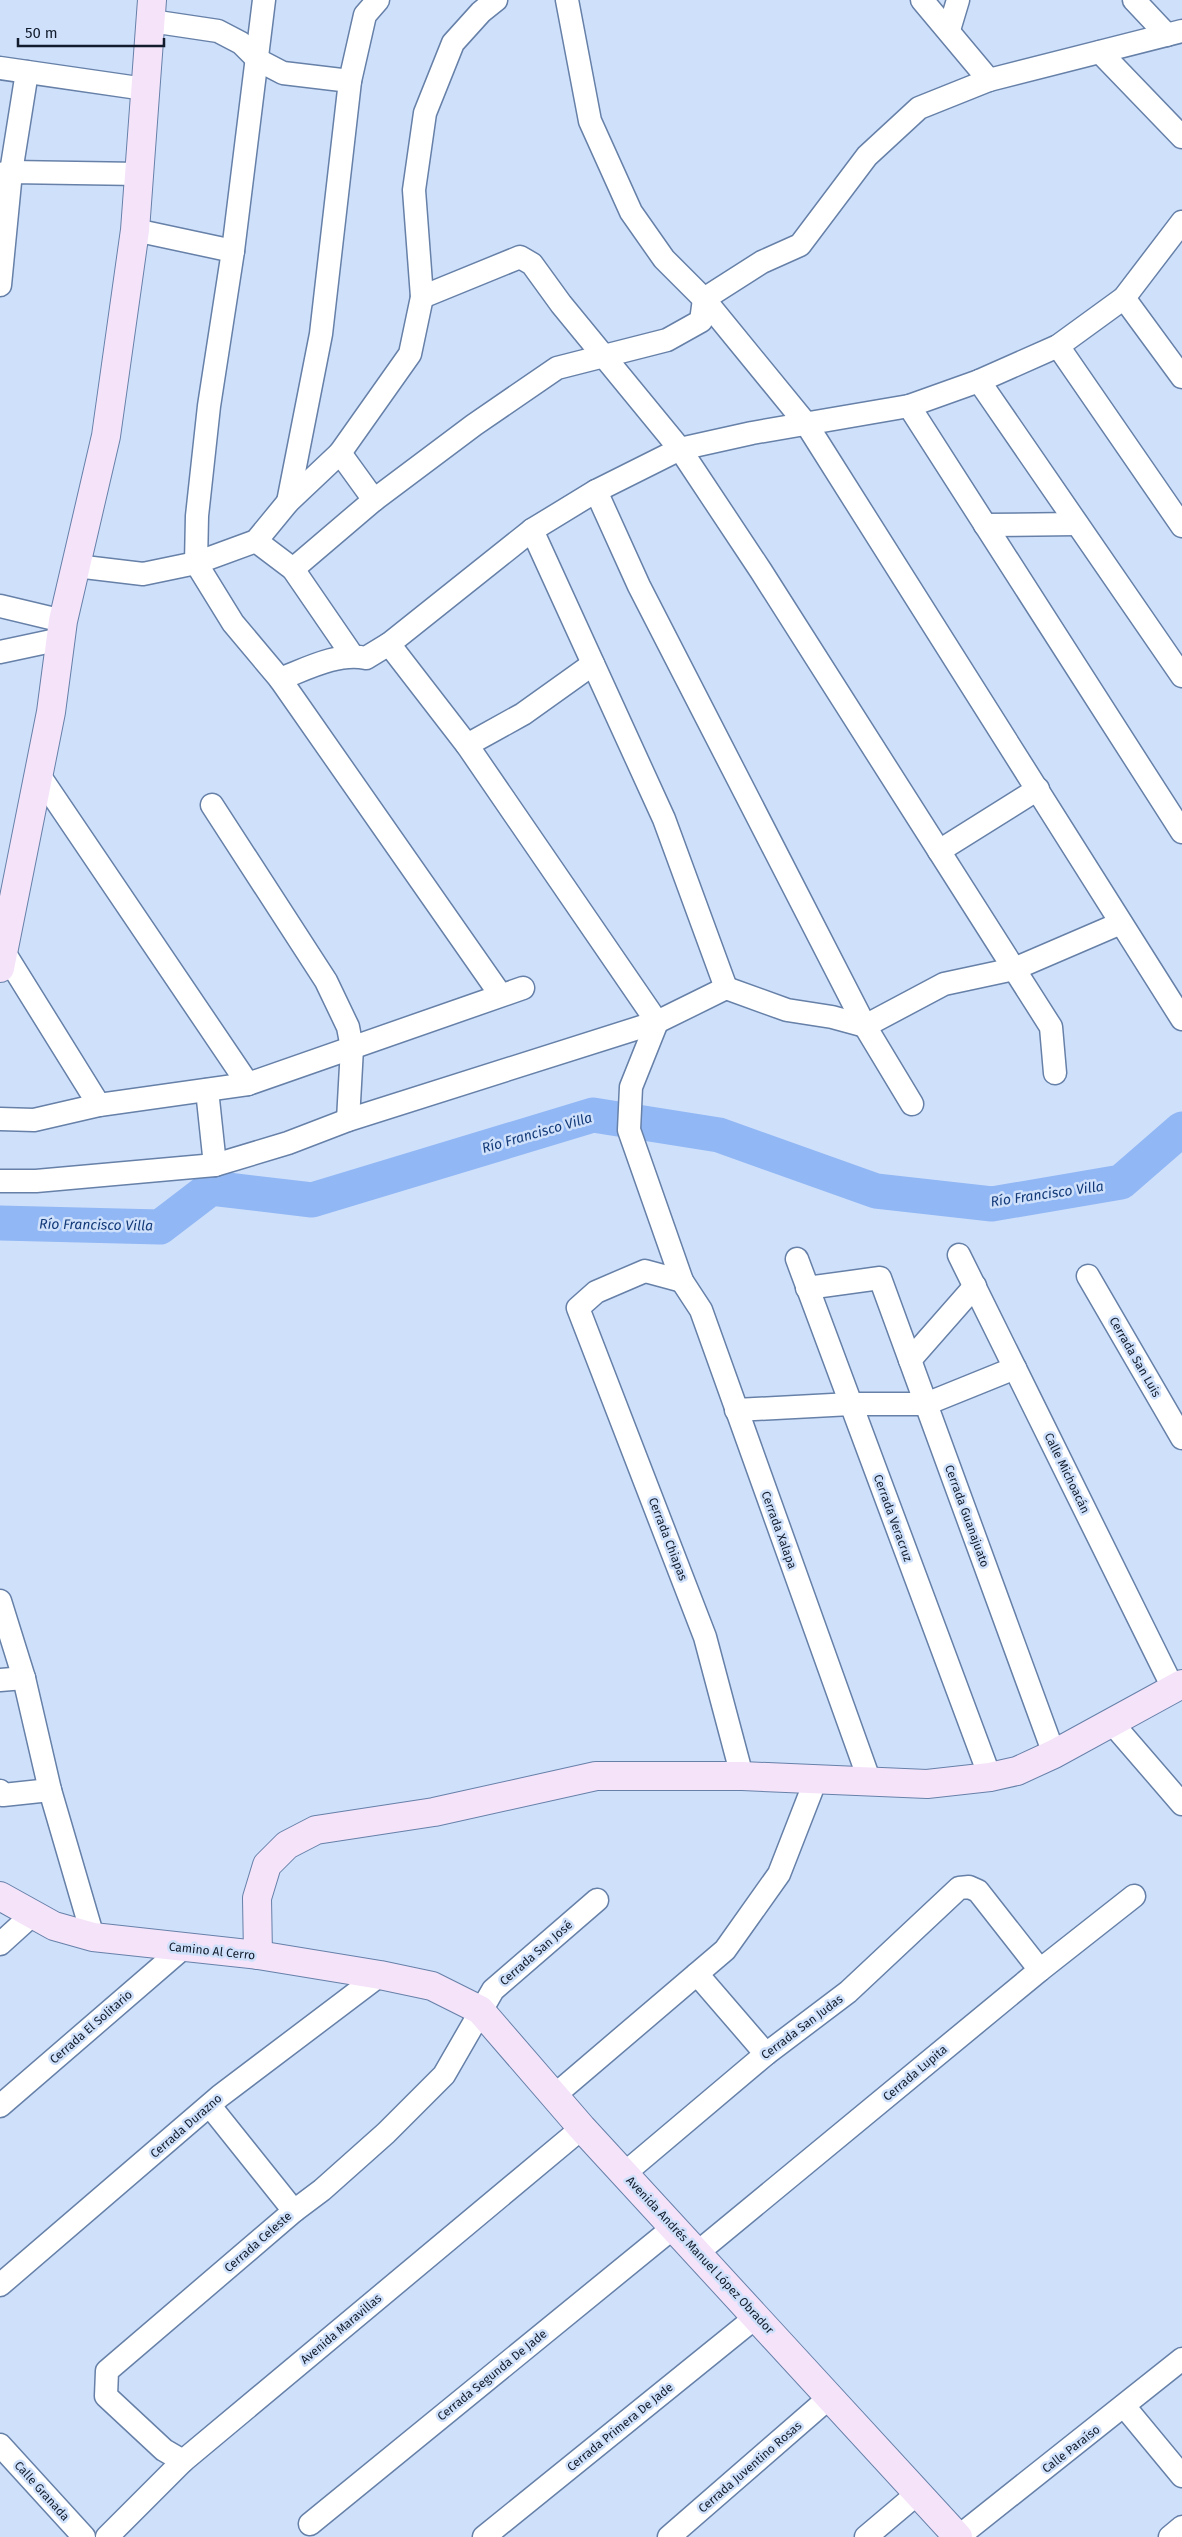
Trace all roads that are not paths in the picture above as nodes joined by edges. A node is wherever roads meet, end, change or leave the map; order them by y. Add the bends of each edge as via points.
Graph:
1 (264, 0) edge
2 (378, 0) edge
3 (567, 0) edge
4 (922, 0) edge
5 (958, 0) edge
6 (486, 4) edge
7 (1147, 5) edge
8 (151, 10) edge
9 (949, 30) junction
10 (1175, 33) edge
11 (1100, 52) junction
12 (258, 60) junction
13 (0, 68) edge
14 (27, 72) junction
15 (989, 80) junction
16 (350, 82) junction
17 (145, 89) junction
18 (1182, 137) edge
19 (6, 173) edge
20 (140, 174) junction
21 (135, 230) junction
22 (1179, 232) edge
23 (233, 251) junction
24 (0, 285) edge
25 (422, 297) junction
26 (1124, 298) junction
27 (704, 299) junction
28 (1058, 346) junction
29 (602, 355) junction
30 (1182, 376) edge
31 (979, 381) junction
32 (909, 406) junction
33 (807, 425) junction
34 (680, 449) junction
35 (340, 453) junction
36 (596, 491) junction
37 (374, 500) junction
38 (288, 502) junction
39 (1077, 524) junction
40 (985, 525) junction
41 (1182, 526) edge
42 (532, 530) junction
43 (256, 541) junction
44 (196, 563) junction
45 (76, 566) junction
46 (293, 569) junction
47 (0, 606) edge
48 (62, 630) junction
49 (389, 644) junction
50 (0, 652) edge
51 (352, 655) junction
52 (593, 664) junction
53 (1182, 676) edge
54 (280, 679) junction
55 (467, 744) junction
56 (38, 775) junction
57 (1038, 789) junction
58 (212, 805) dead end
59 (1182, 832) edge
60 (939, 852) junction
61 (1122, 923) junction
62 (2, 960) edge
63 (1014, 969) junction
64 (523, 988) dead end
65 (726, 988) junction
66 (500, 994) junction
67 (1182, 1019) edge
68 (657, 1022) junction
69 (865, 1026) junction
70 (352, 1048) junction
71 (1055, 1073) dead end
72 (248, 1084) junction
73 (207, 1090) junction
74 (912, 1104) dead end
75 (99, 1106) junction
76 (0, 1119) edge
77 (348, 1120) junction
78 (215, 1165) junction
79 (0, 1181) edge
80 (959, 1255) dead end
81 (797, 1259) dead end
82 (1088, 1276) dead end
83 (682, 1281) junction
84 (975, 1286) junction
85 (808, 1288) junction
86 (910, 1360) junction
87 (1015, 1368) junction
88 (851, 1404) junction
89 (926, 1404) junction
90 (736, 1410) junction
91 (1182, 1438) edge
92 (0, 1601) edge
93 (24, 1678) junction
94 (0, 1680) edge
95 (1178, 1687) edge
96 (1112, 1723) junction
97 (1054, 1754) junction
98 (742, 1776) junction
99 (990, 1777) junction
100 (816, 1779) junction
101 (870, 1782) junction
102 (50, 1790) junction
103 (1, 1795) edge
104 (1182, 1804) edge
105 (0, 1896) edge
106 (1134, 1896) dead end
107 (597, 1900) dead end
108 (32, 1915) junction
109 (93, 1937) junction
110 (0, 1944) edge
111 (183, 1948) junction
112 (258, 1955) junction
113 (1040, 1970) junction
114 (697, 1974) junction
115 (380, 1975) junction
116 (432, 1986) joint
117 (480, 2010) junction
118 (766, 2054) junction
119 (555, 2095) junction
120 (0, 2106) edge
121 (210, 2106) junction
122 (582, 2128) junction
123 (625, 2173) junction
124 (294, 2211) junction
125 (674, 2227) junction
126 (697, 2253) junction
127 (0, 2285) edge
128 (756, 2317) junction
129 (1182, 2359) edge
130 (830, 2398) junction
131 (1124, 2406) junction
132 (0, 2445) edge
133 (183, 2461) junction
134 (1182, 2476) edge
135 (918, 2493) junction
136 (310, 2524) dead end
137 (1182, 2527) edge
138 (84, 2537) edge
139 (107, 2537) edge
140 (484, 2537) edge
141 (670, 2537) edge
142 (866, 2537) edge
143 (958, 2537) edge
144 (1170, 2537) edge

1 - 12 street
2 - 16 street via 365,15
3 - 27 street via 590,121 631,212 664,260
4 - 9 street
5 - 9 street
6 - 25 street via 453,42 425,113 414,190
7 - 10 street
8 - 12 street via 218,31 241,43
8 - 17 main road
9 - 15 street
10 - 11 street
11 - 15 street
11 - 18 street
12 - 16 street via 283,73
12 - 23 street
13 - 14 street
14 - 17 street
14 - 19 street
15 - 27 street via 919,108 867,156 800,245 762,262
16 - 38 street via 321,334
17 - 20 main road
19 - 20 street
19 - 24 street
20 - 21 main road
21 - 23 street
21 - 45 main road via 106,436
22 - 26 street
23 - 44 street via 209,406 197,516
25 - 29 street via 520,257 532,264
25 - 35 street via 410,354
26 - 28 street
26 - 30 street
27 - 29 street via 701,321 689,329 667,340
27 - 33 street
28 - 31 street
28 - 41 street
29 - 34 street
29 - 37 street via 557,368
31 - 32 street
31 - 39 street
32 - 33 street
32 - 40 street
33 - 34 street
33 - 57 street
34 - 36 street
34 - 60 street
35 - 37 street
35 - 38 street
36 - 42 street
36 - 69 street via 639,586
37 - 46 street
38 - 43 street
39 - 40 street
39 - 53 street
40 - 59 street
42 - 49 street
42 - 52 street
43 - 44 street
43 - 46 street
44 - 45 street via 144,574
44 - 54 street via 233,623
45 - 48 main road
46 - 51 street
47 - 48 street
48 - 50 street
48 - 56 main road via 51,712
49 - 51 street via 366,658
49 - 55 street
51 - 54 street via 317,664
52 - 55 street via 523,714
52 - 65 street via 664,819
54 - 66 street
55 - 68 street
56 - 62 main road
56 - 72 street
57 - 60 street
57 - 61 street
58 - 70 street via 326,981 348,1027
60 - 63 street
61 - 63 street
61 - 67 street
62 - 75 street
63 - 69 street via 944,984
63 - 71 street via 1051,1027
64 - 66 street
65 - 68 street
65 - 69 street via 786,1010
66 - 70 street
68 - 77 street
68 - 83 street, Cerrada Xalapa via 632,1087 629,1130
69 - 74 street
70 - 72 street
70 - 77 street
72 - 73 street
73 - 75 street
73 - 78 street
75 - 76 street via 34,1120
77 - 78 street via 288,1144
78 - 79 street via 36,1181
80 - 84 street, Calle Michoacán
81 - 85 street, Cerrada Veracruz
82 - 91 street, Cerrada San Luis
83 - 90 street, Cerrada Xalapa via 701,1310
83 - 98 street, Cerrada Chiapas via 645,1270 596,1292 578,1308 705,1637
84 - 86 street
84 - 87 street, Calle Michoacán
85 - 86 street, Cerrada Guanajuato via 880,1278
85 - 88 street, Cerrada Veracruz
86 - 89 street, Cerrada Guanajuato
87 - 89 street
87 - 95 street, Calle Michoacán
88 - 89 street
88 - 90 street
88 - 99 street, Cerrada Veracruz
89 - 97 street, Cerrada Guanajuato
90 - 101 street, Cerrada Xalapa
92 - 93 street
93 - 94 street
93 - 102 street
95 - 96 main road
96 - 97 main road
96 - 104 street
97 - 99 main road via 1017,1771
98 - 100 main road
98 - 112 main road via 596,1776 434,1812 316,1830 287,1845 267,1865 257,1898
99 - 101 main road via 927,1784
100 - 101 main road
100 - 114 street via 779,1874 725,1950
102 - 103 street
102 - 109 street
105 - 108 main road, Camino Al Cerro
106 - 113 street, Cerrada Lupita
107 - 117 street, Cerrada San José via 493,1990
108 - 109 main road, Camino Al Cerro via 54,1926
108 - 110 street
109 - 111 main road, Camino Al Cerro
111 - 112 main road, Camino Al Cerro
111 - 120 street, Cerrada El Solitario
112 - 115 main road, Camino Al Cerro
113 - 118 street, Cerrada San Judas via 978,1891 969,1886 959,1888 848,1992
113 - 126 street, Cerrada Lupita
114 - 118 street
114 - 119 street
115 - 116 main road, Camino Al Cerro
115 - 121 street, Cerrada Durazno
116 - 117 main road, Avenida Andrés Manuel López Obrador
117 - 119 main road, Avenida Andrés Manuel López Obrador
117 - 124 street, Cerrada Celeste via 444,2075 358,2158
118 - 123 street, Cerrada San Judas
119 - 122 main road, Avenida Andrés Manuel López Obrador
121 - 124 street
121 - 127 street, Cerrada Durazno
122 - 123 main road, Avenida Andrés Manuel López Obrador
122 - 133 street, Avenida Maravillas
123 - 125 main road, Avenida Andrés Manuel López Obrador
124 - 133 street, Cerrada Celeste via 108,2371 106,2396 164,2450
125 - 126 main road, Avenida Andrés Manuel López Obrador
125 - 136 street, Cerrada Segunda De Jade
126 - 128 main road, Avenida Andrés Manuel López Obrador
128 - 130 main road, Avenida Andrés Manuel López Obrador
128 - 140 street, Cerrada Primera De Jade
129 - 131 street, Calle Paraíso
130 - 135 main road, Avenida Andrés Manuel López Obrador
130 - 141 street, Cerrada Juventino Rosas
131 - 134 street
131 - 143 street, Calle Paraíso
132 - 138 street, Calle Granada
133 - 139 street, Avenida Maravillas
135 - 142 street
135 - 143 main road, Avenida Andrés Manuel López Obrador
137 - 144 street

